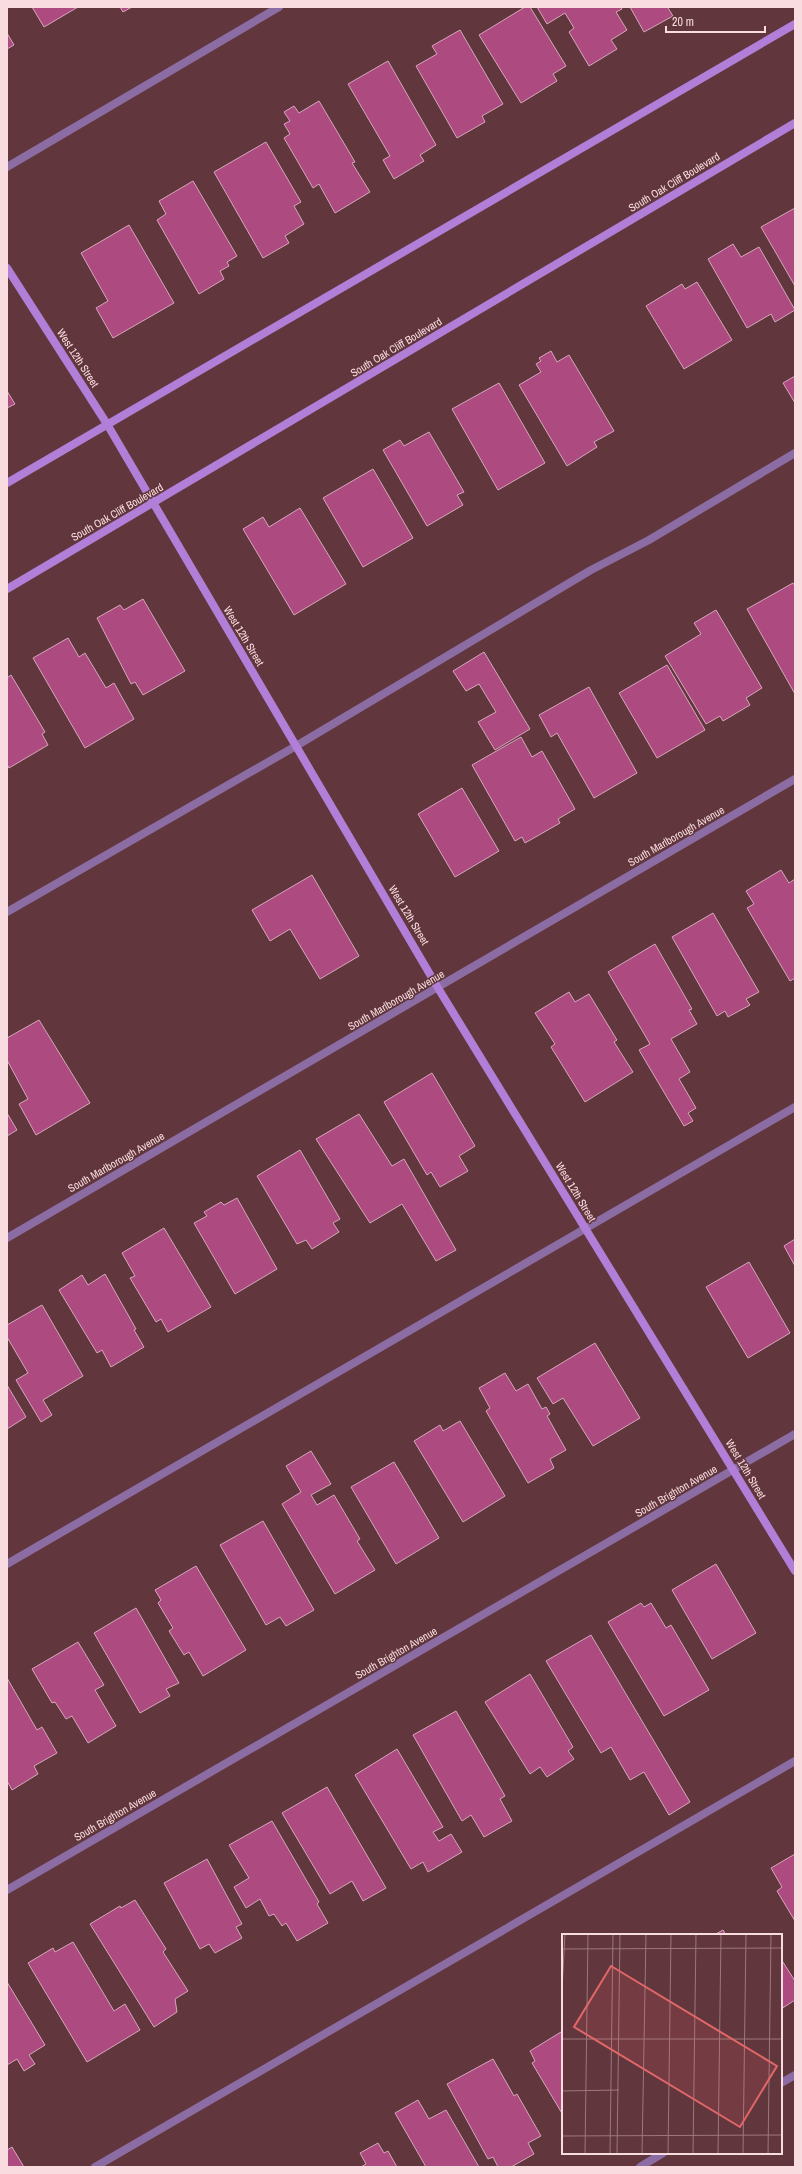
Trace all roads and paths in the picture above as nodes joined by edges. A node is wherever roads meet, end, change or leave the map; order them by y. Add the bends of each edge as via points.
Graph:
1 (279, 7) edge
2 (795, 24) edge
3 (795, 123) edge
4 (7, 167) edge
5 (7, 268) edge
6 (107, 424) junction
7 (795, 453) edge
8 (7, 483) edge
9 (153, 504) junction
10 (7, 589) edge
11 (296, 746) junction
12 (795, 779) edge
13 (7, 912) edge
14 (438, 988) junction
15 (795, 1107) edge
16 (586, 1229) junction
17 (7, 1238) edge
18 (795, 1434) edge
19 (734, 1470) junction
20 (7, 1564) edge
21 (795, 1572) edge
22 (795, 1761) edge
23 (7, 1890) edge
24 (795, 2075) edge
25 (782, 2083) edge
26 (661, 2154) edge
27 (95, 2167) edge
28 (640, 2167) edge

1 - 4 street
2 - 6 street
3 - 9 street, South Oak Cliff Boulevard
5 - 6 street, West 12th Street
6 - 8 street
6 - 9 street, West 12th Street
7 - 11 street via 649,540 591,570
9 - 10 street, South Oak Cliff Boulevard
9 - 11 street, West 12th Street
11 - 13 street
11 - 14 street, West 12th Street
12 - 14 street, South Marlborough Avenue
14 - 16 street, West 12th Street
14 - 17 street, South Marlborough Avenue
15 - 16 street
16 - 19 street, West 12th Street
16 - 20 street
18 - 19 street, South Brighton Avenue
19 - 21 street, West 12th Street
19 - 23 street, South Brighton Avenue
22 - 27 street
24 - 25 street
26 - 28 street

